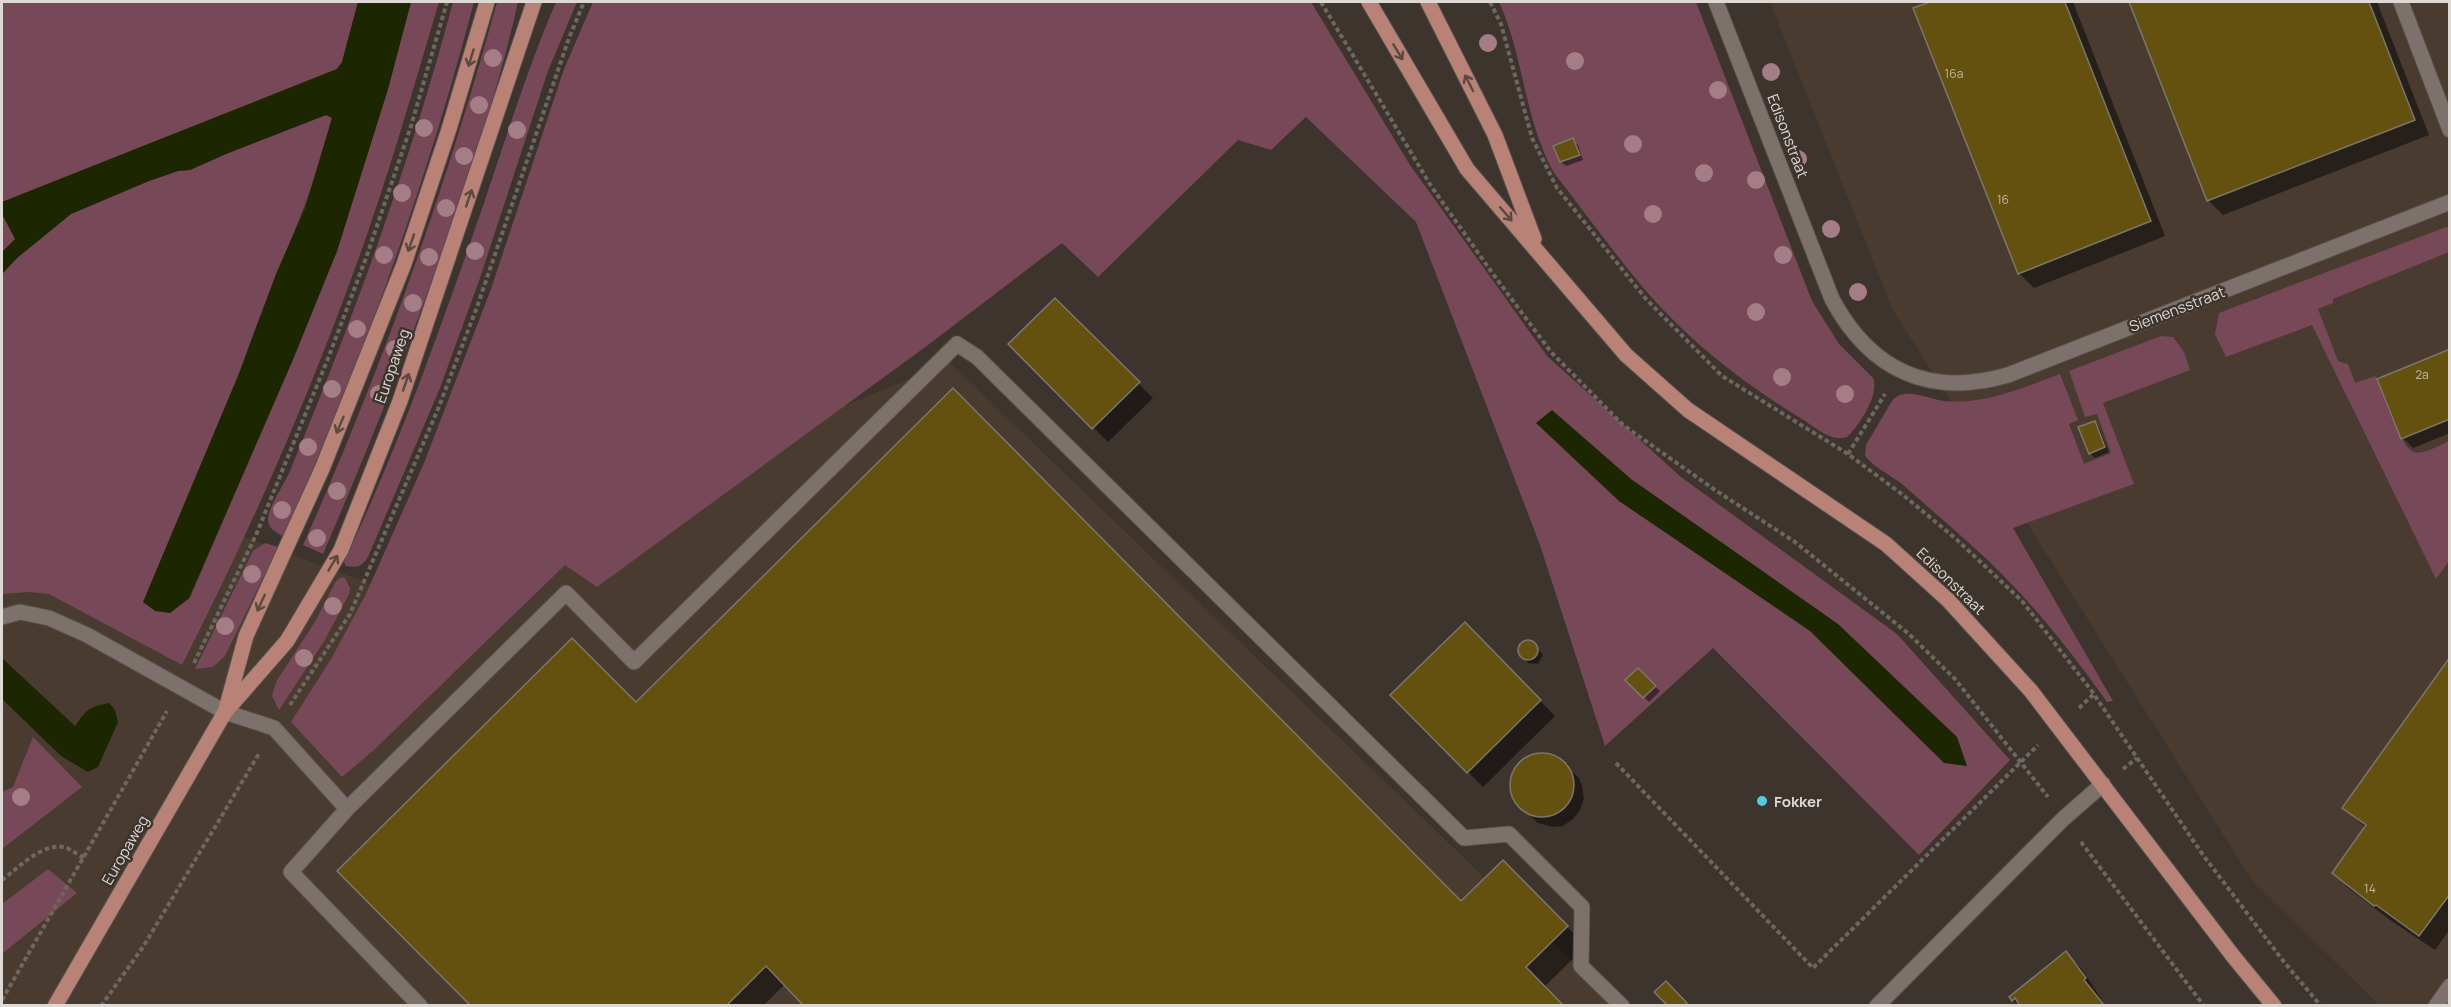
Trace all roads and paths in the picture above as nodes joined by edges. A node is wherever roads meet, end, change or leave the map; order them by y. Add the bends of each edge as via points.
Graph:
1 (447, 2) edge
2 (488, 2) edge
3 (534, 2) edge
4 (1369, 2) edge
5 (1428, 2) edge
6 (1716, 2) edge
7 (2401, 2) edge
8 (2450, 130) edge
9 (2450, 202) edge
10 (1538, 250) junction
11 (1900, 370) junction
12 (1848, 454) dead end
13 (255, 535) dead end
14 (2, 617) edge
15 (2094, 694) dead end
16 (225, 712) junction
17 (2058, 727) junction
18 (2021, 761) junction
19 (1616, 763) dead end
20 (2103, 784) junction
21 (348, 809) junction
22 (2063, 819) junction
23 (2, 880) edge
24 (2450, 986) edge
25 (2, 1000) edge
26 (55, 1005) edge
27 (420, 1005) edge
28 (1622, 1005) edge
29 (1877, 1005) edge
30 (2204, 1005) edge
31 (2274, 1005) edge
32 (2436, 1005) edge

1 - 13 path via 411,126 366,258
2 -> 16 main road, Europaweg via 404,264 322,469 246,636
16 -> 3 main road, Europaweg via 287,641 341,550 400,401
4 -> 10 main road, Edisonstraat via 1467,169
10 -> 5 main road, Edisonstraat via 1495,135
6 - 11 street, Edisonstraat via 1832,299 1856,337
7 - 8 street
9 - 11 street, Siemensstraat via 2008,375 1986,381 1941,382
10 - 17 main road, Edisonstraat via 1626,356 1688,410 1886,544 1948,600 2031,691
11 - 12 path
14 - 16 street via 20,612 49,618
15 - 17 path
16 - 21 street via 274,728
16 - 26 main road, Europaweg
17 - 18 path
17 - 20 main road, Edisonstraat
18 - 19 path via 1813,968
18 - 22 path
20 - 22 street
20 - 31 main road, Edisonstraat
21 - 27 street via 291,872
21 - 28 street via 566,593 634,662 957,344 977,357 1464,838 1509,834 1582,907 1581,966
22 - 29 street
22 - 30 path
23 - 25 path via 50,848 66,848 84,858
24 - 32 street

